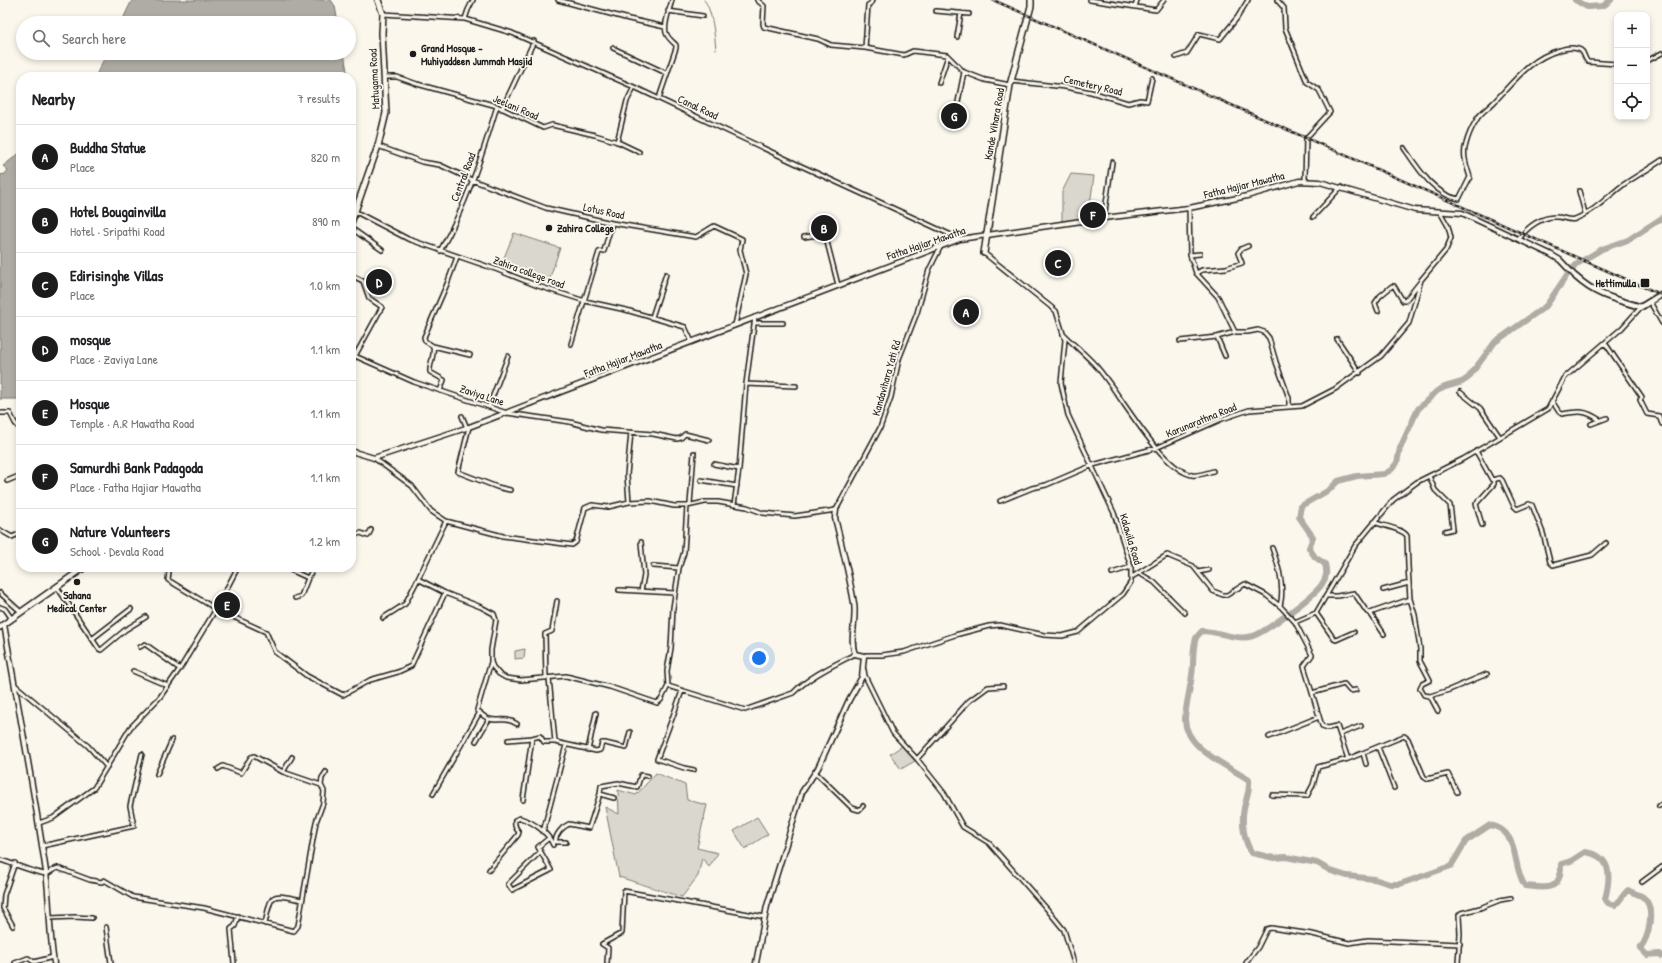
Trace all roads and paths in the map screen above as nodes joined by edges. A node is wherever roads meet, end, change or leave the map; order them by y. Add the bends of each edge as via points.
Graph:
1 (378, 0) edge
2 (473, 0) edge
3 (558, 0) edge
4 (672, 0) edge
5 (757, 0) edge
6 (872, 0) edge
7 (1031, 0) edge
8 (1090, 0) edge
9 (1137, 0) edge
10 (1164, 0) edge
11 (1248, 0) edge
12 (1277, 0) edge
13 (1135, 7) junction
14 (668, 11) junction
15 (936, 11) dead end
16 (961, 13) junction
17 (383, 14) junction
18 (969, 14) dead end
19 (703, 16) dead end
20 (465, 19) junction
21 (665, 27) junction
22 (957, 37) dead end
23 (534, 41) junction
24 (614, 48) dead end
25 (865, 48) junction
26 (1662, 53) edge
27 (948, 56) junction
28 (1176, 57) dead end
29 (1650, 59) edge
30 (1614, 64) edge
31 (964, 72) junction
32 (666, 73) junction
33 (385, 77) junction
34 (1152, 78) dead end
35 (939, 83) dead end
36 (1011, 83) junction
37 (634, 87) junction
38 (659, 98) junction
39 (496, 106) junction
40 (957, 107) dead end
41 (502, 109) junction
42 (617, 142) junction
43 (378, 146) junction
44 (1404, 148) dead end
45 (639, 152) dead end
46 (1662, 160) edge
47 (1112, 162) dead end
48 (472, 180) junction
49 (1305, 180) junction
50 (1341, 187) junction
51 (1579, 191) dead end
52 (1189, 208) junction
53 (356, 212) joint
54 (1440, 212) junction
55 (1585, 212) junction
56 (1313, 217) dead end
57 (1104, 218) junction
58 (612, 222) junction
59 (356, 232) edge
60 (986, 234) junction
61 (804, 237) dead end
62 (960, 238) junction
63 (1519, 239) junction
64 (941, 246) junction
65 (1248, 246) dead end
66 (382, 250) dead end
67 (440, 251) junction
68 (984, 253) joint
69 (1200, 254) dead end
70 (1190, 255) junction
71 (457, 257) junction
72 (666, 274) dead end
73 (1196, 274) junction
74 (1576, 277) joint
75 (356, 278) edge
76 (1421, 280) junction
77 (838, 285) junction
78 (1662, 294) edge
79 (585, 301) junction
80 (1650, 302) junction
81 (1641, 307) junction
82 (1378, 311) dead end
83 (652, 317) junction
84 (755, 317) junction
85 (755, 323) junction
86 (783, 323) dead end
87 (1662, 323) edge
88 (735, 325) junction
89 (1235, 332) junction
90 (1063, 334) junction
91 (1217, 337) junction
92 (1337, 339) dead end
93 (1180, 341) dead end
94 (692, 342) junction
95 (1605, 343) junction
96 (571, 344) dead end
97 (433, 346) junction
98 (356, 354) edge
99 (470, 355) dead end
100 (356, 356) edge
101 (508, 356) dead end
102 (1225, 356) dead end
103 (1360, 373) junction
104 (746, 384) junction
105 (796, 386) dead end
106 (440, 391) junction
107 (1460, 392) dead end
108 (1552, 401) junction
109 (490, 406) junction
110 (1289, 407) junction
111 (0, 413) edge
112 (507, 413) junction
113 (462, 416) dead end
114 (1607, 418) dead end
115 (1600, 420) junction
116 (16, 422) edge
117 (1591, 424) dead end
118 (1662, 424) edge
119 (468, 428) junction
120 (631, 432) junction
121 (1500, 437) junction
122 (709, 440) dead end
123 (1156, 448) junction
124 (1476, 451) junction
125 (356, 453) edge
126 (694, 453) dead end
127 (374, 458) junction
128 (714, 464) dead end
129 (1093, 465) junction
130 (739, 469) junction
131 (1213, 472) dead end
132 (1429, 476) junction
133 (16, 477) edge
134 (701, 480) dead end
135 (7, 481) dead end
136 (1494, 481) junction
137 (736, 486) junction
138 (510, 490) dead end
139 (1000, 501) dead end
140 (629, 502) junction
141 (690, 504) junction
142 (734, 505) junction
143 (687, 506) junction
144 (836, 510) junction
145 (446, 521) junction
146 (1374, 522) junction
147 (1482, 525) dead end
148 (0, 530) edge
149 (371, 530) dead end
150 (1445, 531) dead end
151 (356, 533) edge
152 (16, 535) edge
153 (641, 542) dead end
154 (1606, 543) dead end
155 (1272, 548) dead end
156 (653, 566) dead end
157 (1131, 567) junction
158 (679, 568) junction
159 (1208, 570) dead end
160 (77, 572) edge
161 (169, 572) edge
162 (235, 572) edge
163 (295, 572) edge
164 (311, 572) edge
165 (1198, 572) junction
166 (1112, 573) dead end
167 (1139, 573) junction
168 (1132, 577) junction
169 (308, 578) junction
170 (418, 579) junction
171 (1409, 582) junction
172 (57, 587) junction
173 (618, 590) dead end
174 (1382, 590) dead end
175 (641, 591) junction
176 (0, 593) edge
177 (445, 593) junction
178 (674, 593) junction
179 (1326, 596) junction
180 (295, 598) dead end
181 (1410, 598) junction
182 (557, 601) dead end
183 (0, 607) edge
184 (1280, 607) junction
185 (131, 609) dead end
186 (216, 609) junction
187 (21, 612) junction
188 (1185, 613) dead end
189 (1316, 613) junction
190 (1370, 613) junction
191 (146, 617) dead end
192 (383, 618) dead end
193 (12, 619) junction
194 (1294, 622) junction
195 (2, 625) edge
196 (1354, 632) dead end
197 (1384, 634) dead end
198 (92, 639) junction
199 (140, 647) dead end
200 (855, 654) junction
201 (864, 656) junction
202 (491, 662) junction
203 (864, 668) junction
204 (180, 669) junction
205 (133, 671) dead end
206 (1488, 674) dead end
207 (548, 678) junction
208 (14, 685) junction
209 (168, 686) junction
210 (668, 686) junction
211 (1003, 686) dead end
212 (1356, 690) dead end
213 (682, 691) junction
214 (1312, 693) junction
215 (1430, 696) junction
216 (1438, 711) dead end
217 (480, 712) junction
218 (596, 713) dead end
219 (1319, 717) junction
220 (489, 719) junction
221 (517, 724) dead end
222 (1361, 726) dead end
223 (630, 732) dead end
224 (1340, 734) junction
225 (1269, 737) dead end
226 (532, 738) junction
227 (172, 740) dead end
228 (476, 740) dead end
229 (508, 740) dead end
230 (555, 742) junction
231 (566, 745) junction
232 (1378, 747) junction
233 (588, 750) junction
234 (1362, 753) junction
235 (142, 754) dead end
236 (292, 757) dead end
237 (917, 759) junction
238 (1348, 759) junction
239 (1366, 764) dead end
240 (107, 768) junction
241 (218, 769) dead end
242 (694, 770) dead end
243 (283, 772) junction
244 (326, 772) dead end
245 (815, 772) junction
246 (157, 774) dead end
247 (648, 776) dead end
248 (321, 785) junction
249 (1394, 788) dead end
250 (1457, 792) dead end
251 (433, 794) dead end
252 (600, 794) junction
253 (1272, 795) dead end
254 (614, 798) dead end
255 (523, 800) dead end
256 (863, 806) dead end
257 (39, 823) junction
258 (543, 832) junction
259 (549, 838) junction
260 (566, 842) dead end
261 (553, 843) junction
262 (42, 846) junction
263 (540, 852) junction
264 (0, 860) edge
265 (15, 863) junction
266 (1662, 867) edge
267 (490, 870) dead end
268 (46, 874) junction
269 (1642, 882) dead end
270 (1511, 898) dead end
271 (302, 900) junction
272 (238, 916) junction
273 (49, 918) junction
274 (92, 918) dead end
275 (765, 918) junction
276 (265, 924) junction
277 (13, 926) dead end
278 (106, 928) dead end
279 (1460, 944) junction
280 (53, 957) junction
281 (15, 963) edge
282 (54, 963) edge
283 (111, 963) edge
284 (234, 963) edge
285 (607, 963) edge
286 (756, 963) edge
287 (1074, 963) edge
288 (1246, 963) edge
289 (1458, 963) edge

1 - 17 main road, Matugama Road
2 - 20 street
3 - 21 street
4 - 14 street
5 - 25 street via 764,6 764,27 818,39 831,45
6 - 25 street via 868,5
7 - 36 main road, Kande Vihara Road
8 - 13 street
9 - 13 street
10 - 13 street via 1156,10
11 - 28 street via 1220,39 1199,34 1187,53
12 - 49 street via 1284,8 1285,28 1307,82 1319,90 1330,112 1306,138
14 - 19 street
14 - 21 street
15 - 16 street
16 - 18 street
16 - 22 street
17 - 20 street, Canal Road
17 - 33 main road, Matugama Road
20 - 23 street, Canal Road
21 - 32 street via 666,34 676,45
23 - 37 street, Canal Road
23 - 41 street
24 - 32 street
25 - 27 street via 904,55 913,51
26 - 29 street
27 - 31 street
27 - 35 street
30 - 44 street via 1588,62 1579,49 1568,48 1552,52 1522,71 1477,118 1472,128 1465,146 1465,159 1470,177 1459,199 1443,193 1425,178
31 - 36 street via 989,81
31 - 40 street
32 - 38 street
33 - 39 street, Jeelani Road via 397,77
33 - 43 main road, Matugama Road via 386,113
34 - 36 street, Cemetery Road via 1147,101 1128,103 1065,87
36 - 60 main road, Kande Vihara Road
37 - 38 street, Canal Road
37 - 42 street via 627,101
38 - 62 street, Canal Road
39 - 41 street, Jeelani Road
39 - 48 street, Central Road via 486,144
41 - 42 street, Jeelani Road via 543,128 552,125
42 - 45 street, Jeelani Road
43 - 48 street, Lotus Road via 422,162 440,165
43 - 53 main road, Matugama Road
46 - 55 street
47 - 57 street
48 - 58 street, Lotus Road via 546,208
48 - 67 street, Central Road via 451,232
49 - 50 street, Fatha Hajiar Mawatha
49 - 52 street, Fatha Hajiar Mawatha via 1248,196
50 - 54 street, Fatha Hajiar Mawatha via 1415,210
50 - 56 street
51 - 55 street
52 - 57 street, Fatha Hajiar Mawatha
52 - 70 street
53 - 67 street, Zahira college road via 408,239
54 - 63 street, Fatha Hajiar Mawatha via 1462,213
54 - 76 street, Karunarathna Road via 1451,238 1446,250
55 - 63 street via 1575,219 1552,217 1540,221 1529,226
57 - 60 street, Fatha Hajiar Mawatha
58 - 79 street via 604,251 599,252
58 - 88 street, Lotus Road via 696,237 714,226 742,239 740,250 746,274
59 - 66 street
60 - 62 street, Fatha Hajiar Mawatha
60 - 68 main road, Kande Vihara Road
61 - 77 street via 825,234
62 - 64 street, Fatha Hajiar Mawatha
63 - 74 street, Fatha Hajiar Mawatha via 1560,260
64 - 77 street, Fatha Hajiar Mawatha
64 - 144 street, Kandavihara Yati Rd via 929,270 917,313 899,359 891,397 880,428
65 - 73 street via 1238,252 1242,264 1202,270
67 - 71 street, Zahira college road
68 - 90 street, Kalawila Road via 1056,311
69 - 70 street
70 - 73 street
71 - 79 street, Zahira college road
71 - 97 street via 424,337 425,341
72 - 83 street
73 - 89 street via 1218,297
74 - 81 main road via 1588,288 1605,296
75 - 98 street via 363,282 369,298 382,307
76 - 82 street via 1405,301 1392,286 1375,303
76 - 103 street, Karunarathna Road via 1409,323 1381,356
77 - 84 street, Fatha Hajiar Mawatha
78 - 80 main road
79 - 83 street, Zahira college road
79 - 96 street
80 - 81 main road
80 - 87 street
81 - 95 street
83 - 94 street, Zahira college road via 686,327
84 - 85 street
84 - 88 street, Fatha Hajiar Mawatha
85 - 86 street
85 - 104 street
88 - 94 street, Fatha Hajiar Mawatha
89 - 91 street
89 - 110 street via 1258,330 1269,338 1289,398
90 - 123 street via 1097,366
90 - 129 street, Kalawila Road via 1065,349 1061,384 1068,415
91 - 93 street
91 - 102 street
92 - 103 street
94 - 112 street, Fatha Hajiar Mawatha
95 - 108 street via 1565,377
95 - 118 street via 1642,397 1640,400 1647,414 1659,416
97 - 99 street
97 - 106 street via 430,372 444,380
100 - 106 street, Zaviya Lane
101 - 109 street
103 - 110 street, Karunarathna Road via 1335,390 1302,406
104 - 105 street
104 - 130 street
106 - 109 street, Zaviya Lane
107 - 121 street via 1480,408
108 - 115 street via 1562,414 1580,411
108 - 121 street via 1548,408
109 - 112 street, Zaviya Lane
110 - 123 street, Karunarathna Road via 1249,410
111 - 116 street via 10,413
112 - 119 street, Fatha Hajiar Mawatha
112 - 120 street, Zaviya Lane via 570,422 601,430
113 - 119 street
114 - 115 street
115 - 117 street
119 - 127 street, Fatha Hajiar Mawatha
119 - 138 street via 458,471
120 - 122 street, Zaviya Lane via 678,439 685,434
120 - 140 street via 627,475
121 - 124 street
123 - 129 street, Karunarathna Road
123 - 131 street via 1181,470 1193,475
124 - 132 street
124 - 136 street
125 - 127 street
126 - 141 street
127 - 145 street via 412,486 431,511
128 - 130 street
129 - 139 street, Karunarathna Road
129 - 157 street, Kalawila Road via 1114,513
130 - 137 street
132 - 146 street via 1393,500
132 - 150 street via 1435,490 1450,505 1453,529
133 - 135 street
134 - 137 street
136 - 147 street via 1476,504
136 - 154 street via 1500,478 1502,480 1517,508 1532,504 1550,562 1554,564 1592,555
137 - 142 street
140 - 143 street via 650,501
140 - 145 street via 608,507 592,505 585,508 576,542 572,545 503,536
141 - 142 street via 718,502
141 - 143 street
142 - 144 street via 762,513 795,516
143 - 158 street via 684,552
144 - 200 street via 835,518 854,603 852,647
145 - 170 street
146 - 171 street via 1406,533 1409,538
146 - 179 street via 1355,546
148 - 152 street via 12,537
149 - 151 street via 368,536
153 - 175 street via 644,575
155 - 184 street via 1280,570
156 - 158 street
157 - 166 street
157 - 168 street, Kalawila Road
158 - 178 street
159 - 165 street
160 - 172 main road
161 - 186 street via 168,580
162 - 186 street
163 - 169 street
164 - 169 street
165 - 167 street via 1193,566 1167,555
165 - 184 street via 1218,594 1227,595 1245,584 1266,595
167 - 168 street
167 - 188 street via 1154,582
168 - 201 street, Kalawila Road via 1132,582 1124,594 1078,632 1062,636 1044,635 1000,625 989,626 904,652
169 - 180 street via 300,596
170 - 177 street
170 - 192 street via 407,602
171 - 174 street
171 - 181 street
172 - 187 main road
172 - 198 street
173 - 175 street
175 - 178 street
176 - 187 street
177 - 186 street via 411,666 370,680 343,694 307,676 275,652 266,632
177 - 202 street via 481,607 496,617
178 - 210 street
179 - 189 street
179 - 190 street via 1354,593
181 - 190 street
181 - 215 street via 1415,614 1420,661 1430,680 1420,688 1424,695
182 - 207 street via 552,631 545,634
183 - 193 street via 5,608
184 - 194 street
185 - 198 street
186 - 204 street
187 - 193 main road
189 - 194 street
189 - 196 street via 1336,640
190 - 197 street
191 - 198 street via 101,650
193 - 195 main road
194 - 214 street via 1312,655 1304,666
195 - 208 street
199 - 204 street via 145,644
200 - 201 street
200 - 213 street via 832,666 793,693 745,710
201 - 203 street
202 - 207 street via 498,674 506,678
202 - 217 street via 477,706
203 - 237 street via 865,676 893,733
203 - 245 street via 862,677
204 - 209 street
205 - 209 street
206 - 215 street
207 - 210 street via 566,676 657,703
207 - 230 street
208 - 240 street via 88,746
208 - 257 street
209 - 240 street via 130,728
210 - 213 street
211 - 237 street via 988,687 969,701
212 - 214 street via 1350,691 1344,684
213 - 242 street via 656,759
214 - 219 street
215 - 216 street
217 - 220 street
217 - 251 street
218 - 233 street
219 - 224 street via 1322,726 1337,726
219 - 225 street
220 - 221 street via 509,719
220 - 228 street
222 - 224 street
223 - 233 street via 626,748 602,743 599,751
224 - 238 street
226 - 229 street
226 - 230 street via 540,736 544,742
226 - 255 street
227 - 246 street
230 - 231 street
231 - 233 street
231 - 258 street
232 - 234 street
232 - 249 street
232 - 250 street via 1406,736 1426,780 1448,774
234 - 238 street
234 - 239 street
235 - 262 street via 130,806 134,826
236 - 243 street
237 - 287 street via 944,793 963,827 989,843 1047,909 1066,935
238 - 253 street via 1318,767 1307,796
240 - 257 street via 94,788 53,818
241 - 243 street via 223,766 242,773 251,756 254,756
243 - 248 street
244 - 248 street
245 - 256 street via 852,808 858,810
245 - 275 street via 802,792
247 - 252 street via 641,775 637,787 618,783 601,786
248 - 271 street via 324,791 323,803 316,822
252 - 254 street
252 - 261 street via 589,828 568,824
257 - 262 street
258 - 259 street
258 - 267 street via 526,820 515,820 518,835
259 - 261 street
259 - 263 street via 538,847
260 - 261 street
262 - 268 street
263 - 263 street via 551,870 512,890 508,884
264 - 265 street
265 - 268 street
265 - 277 street via 4,895 3,908
266 - 269 street
268 - 272 street via 58,868 90,880 104,880 133,897
268 - 273 street
270 - 279 street via 1461,913
271 - 276 street via 277,895 272,897
271 - 276 street via 296,930
272 - 276 street
272 - 284 street via 235,926 231,929
273 - 274 street
273 - 280 street
275 - 285 street via 624,891 622,933 602,944 608,948
275 - 286 street
278 - 283 street
279 - 288 street via 1368,940 1349,943 1272,928 1267,929
279 - 289 street
280 - 281 street via 34,962 28,958
280 - 282 street

